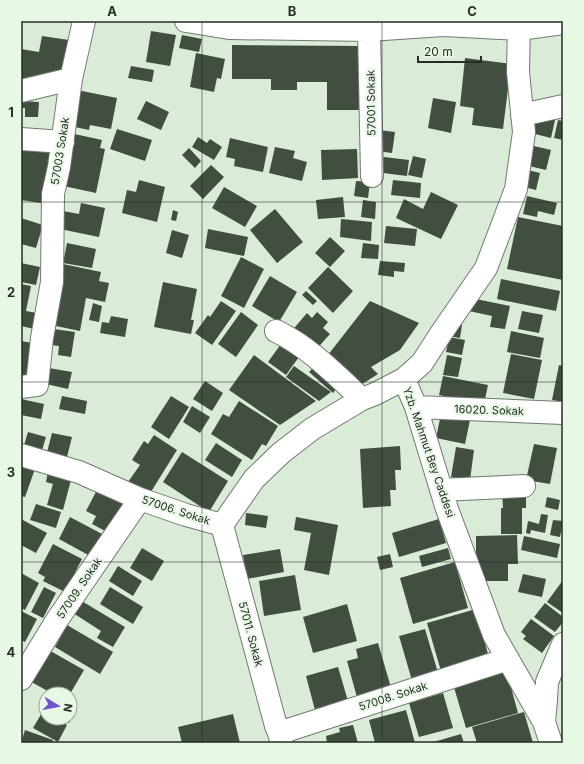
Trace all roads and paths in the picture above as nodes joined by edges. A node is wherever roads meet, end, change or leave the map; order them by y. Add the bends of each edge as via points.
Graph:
1 (84, 21) edge
2 (186, 21) edge
3 (563, 23) edge
4 (230, 25) edge
5 (519, 25) edge
6 (369, 30) junction
7 (71, 79) junction
8 (21, 91) edge
9 (563, 106) edge
10 (522, 115) junction
11 (21, 139) edge
12 (63, 142) junction
13 (372, 176) dead end
14 (276, 330) dead end
15 (404, 379) junction
16 (21, 387) edge
17 (362, 399) junction
18 (416, 407) junction
19 (563, 413) edge
20 (21, 455) edge
21 (524, 486) dead end
22 (442, 490) junction
23 (140, 499) junction
24 (222, 525) junction
25 (563, 644) edge
26 (508, 659) junction
27 (21, 679) edge
28 (544, 722) junction
29 (280, 738) edge
30 (551, 743) edge

1 - 7 street, 57003 Sokak
2 - 4 street
3 - 5 street
4 - 6 street
5 - 6 street via 443,25
5 - 10 street, Yzb. Mahmut Bey Caddesi via 518,72
6 - 13 street, 57001 Sokak
7 - 8 street
7 - 12 street, 57003 Sokak
9 - 10 street
10 - 15 street, Yzb. Mahmut Bey Caddesi via 524,132 516,189 486,268 422,362
11 - 12 street
12 - 16 street, 57003 Sokak via 53,194 52,282 37,385
14 - 17 street via 306,349
15 - 17 street, 57006. Sokak
15 - 18 street, Yzb. Mahmut Bey Caddesi
17 - 24 street, 57006. Sokak via 312,429 281,453 254,479
18 - 19 street, 16020. Sokak
18 - 22 street, Yzb. Mahmut Bey Caddesi
20 - 23 street, 57006. Sokak via 79,472
21 - 22 street
22 - 26 street, Yzb. Mahmut Bey Caddesi via 494,635
23 - 24 street, 57006. Sokak
23 - 27 street, 57009. Sokak via 57,620
24 - 29 street, 57011. Sokak
25 - 28 street via 547,682
26 - 28 street, Yzb. Mahmut Bey Caddesi
26 - 29 street, 57008. Sokak
28 - 30 street, Yzb. Mahmut Bey Caddesi

